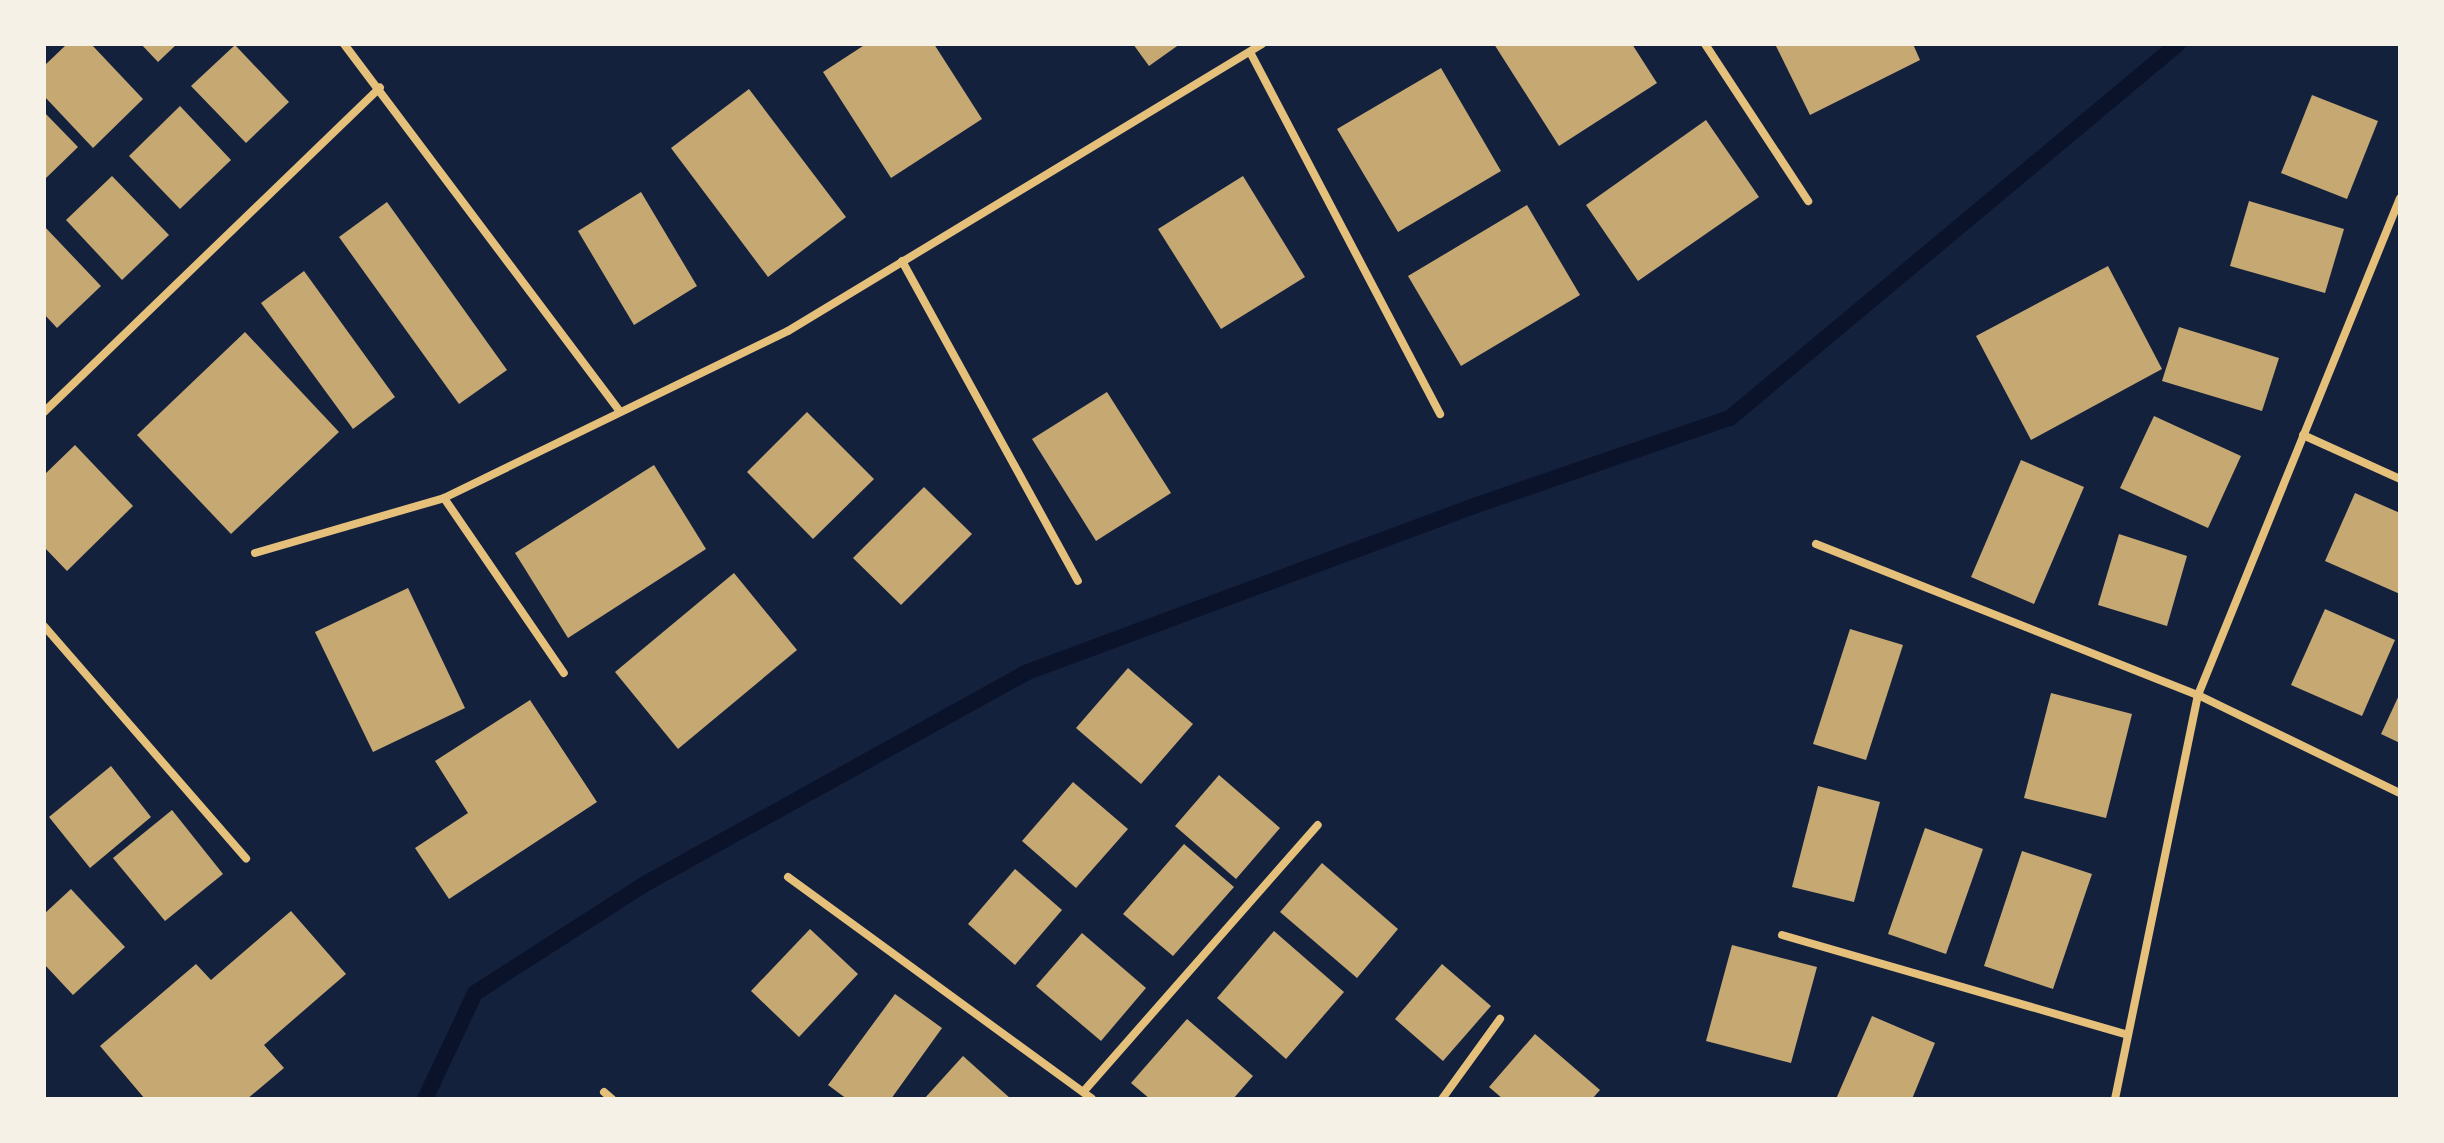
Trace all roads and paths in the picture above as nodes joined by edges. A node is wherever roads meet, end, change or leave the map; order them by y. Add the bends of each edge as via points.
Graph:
1 (344, 44) edge
2 (1262, 44) edge
3 (1705, 44) edge
4 (1250, 52) junction
5 (380, 88) junction
6 (2400, 198) edge
7 (1808, 201) dead end
8 (902, 261) junction
9 (44, 412) edge
10 (620, 412) junction
11 (1440, 414) dead end
12 (2303, 435) junction
13 (2400, 479) edge
14 (444, 498) junction
15 (1816, 544) dead end
16 (255, 553) dead end
17 (1078, 581) dead end
18 (44, 626) edge
19 (564, 673) dead end
20 (2198, 695) junction
21 (2400, 793) edge
22 (1318, 825) dead end
23 (246, 858) dead end
24 (788, 877) dead end
25 (1782, 935) dead end
26 (1500, 1019) dead end
27 (2128, 1035) junction
28 (1084, 1091) junction
29 (604, 1092) dead end
30 (612, 1099) edge
31 (1092, 1099) edge
32 (1442, 1099) edge
33 (2115, 1099) edge

1 - 5 street
2 - 4 street
3 - 7 street
4 - 8 street
4 - 11 street
5 - 9 street
5 - 10 street
6 - 12 street
8 - 10 street via 788,331
8 - 17 street
10 - 14 street
12 - 13 street
12 - 20 street
14 - 16 street
14 - 19 street
15 - 20 street
18 - 23 street
20 - 21 street
20 - 27 street
22 - 28 street
24 - 28 street
25 - 27 street
26 - 32 street
27 - 33 street
28 - 31 street
29 - 30 street

